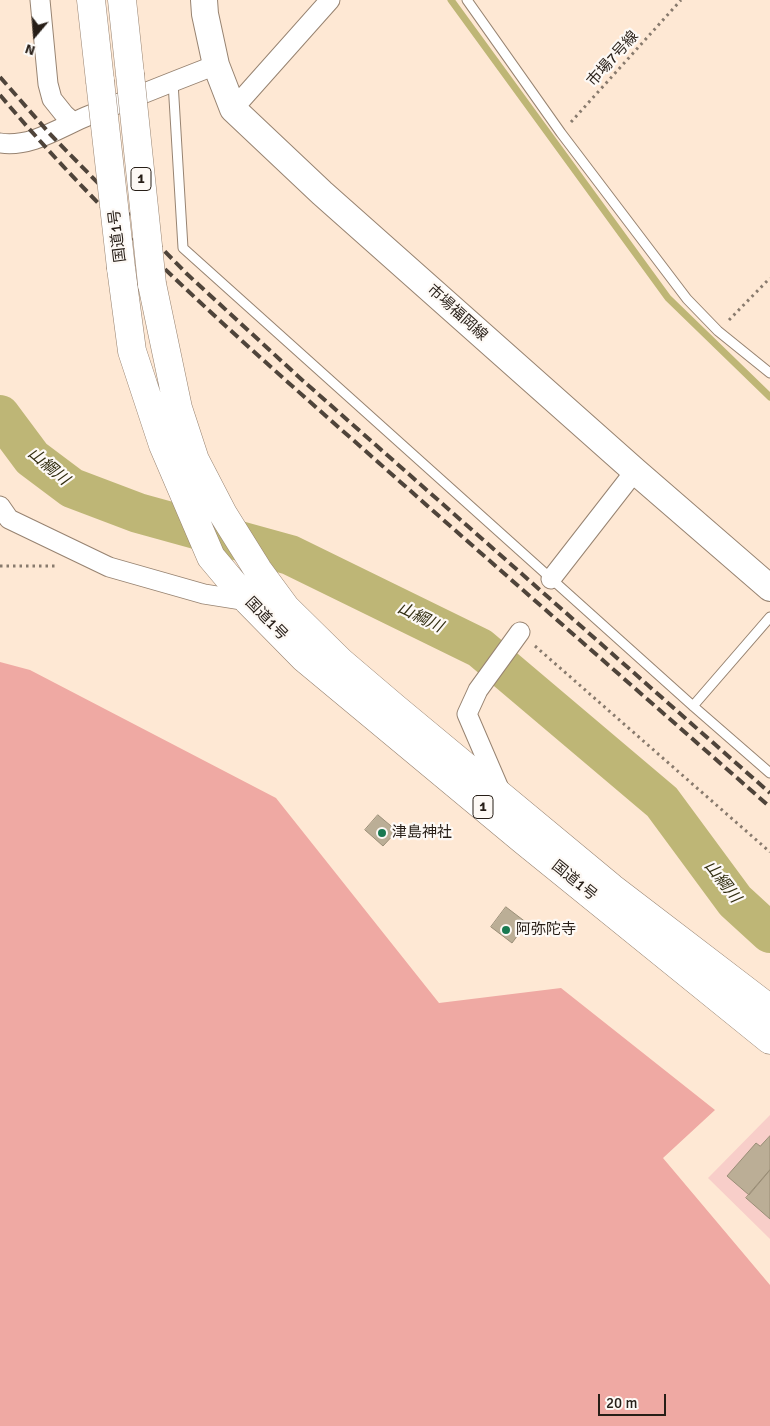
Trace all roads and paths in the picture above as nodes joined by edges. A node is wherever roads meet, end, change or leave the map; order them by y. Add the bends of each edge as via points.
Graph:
1 (40, 0) edge
2 (91, 0) edge
3 (122, 0) edge
4 (204, 0) edge
5 (330, 0) edge
6 (467, 0) edge
7 (681, 0) edge
8 (216, 65) junction
9 (173, 81) junction
10 (234, 109) junction
11 (73, 122) junction
12 (561, 133) junction
13 (0, 143) edge
14 (770, 278) edge
15 (718, 331) junction
16 (770, 373) edge
17 (635, 471) junction
18 (0, 506) edge
19 (0, 566) edge
20 (59, 566) dead end
21 (550, 579) junction
22 (770, 588) edge
23 (248, 602) junction
24 (770, 617) edge
25 (520, 632) joint
26 (692, 706) junction
27 (770, 773) edge
28 (503, 796) junction
29 (770, 852) edge
30 (770, 1009) edge
31 (770, 1040) edge

1 - 11 street via 52,99
2 - 23 highway, 国道1号 / 1, bridge via 132,351 163,445 211,558
3 - 28 highway, 国道1号 / 1, bridge via 152,284 178,408 195,460 223,514 286,608 341,662
4 - 8 main road, 市場福岡線
5 - 10 street
6 - 12 lane
7 - 12 path, 市場7号線
8 - 9 street
8 - 10 main road, 市場福岡線
9 - 11 street
9 - 21 lane via 183,248
10 - 17 main road, 市場福岡線 via 322,193
11 - 13 street via 36,139 11,145
12 - 15 lane via 687,299
14 - 15 path
15 - 16 lane
17 - 21 street
17 - 22 main road, 市場福岡線
18 - 23 street via 9,519 109,566 204,594
19 - 20 path
21 - 26 lane
23 - 31 highway, 国道1号 / 1 via 304,658 374,718
24 - 26 lane
25 - 28 street via 478,690 467,714
25 - 29 path
26 - 27 lane
28 - 30 highway, 国道1号 / 1 via 612,888

